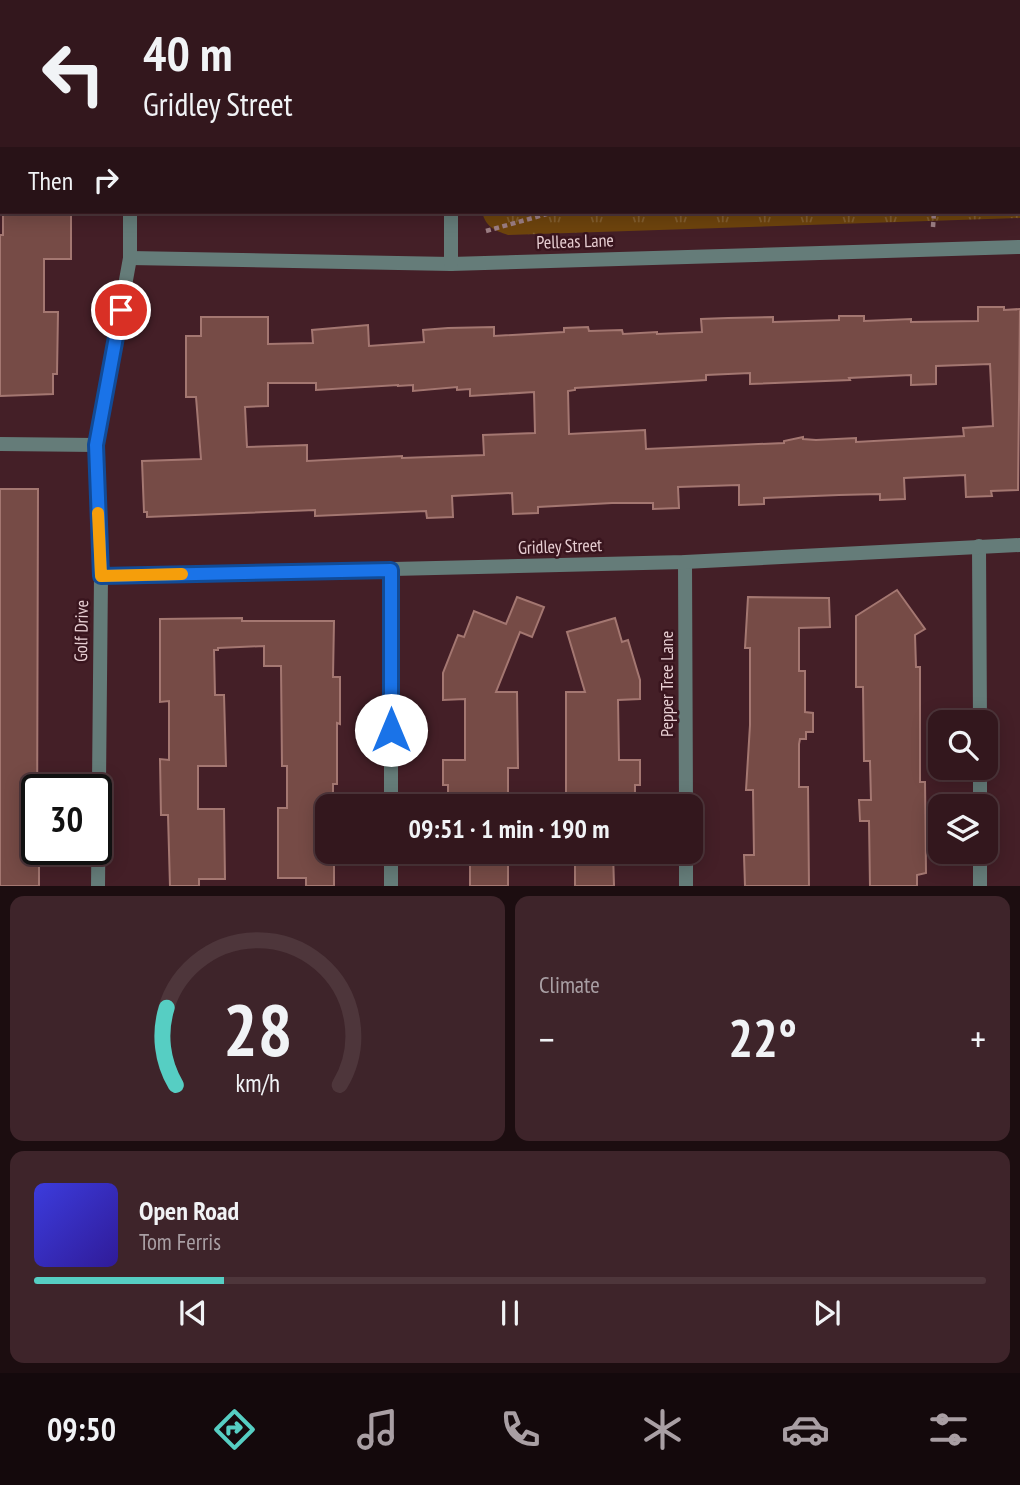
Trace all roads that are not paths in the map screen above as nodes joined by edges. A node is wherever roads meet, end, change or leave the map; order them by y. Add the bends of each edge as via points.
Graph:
1 (130, 214) edge
2 (451, 214) edge
3 (1020, 247) edge
4 (130, 258) junction
5 (451, 264) junction
6 (0, 444) edge
7 (96, 445) junction
8 (1020, 545) edge
9 (979, 546) junction
10 (685, 562) junction
11 (391, 570) junction
12 (101, 576) junction
13 (980, 710) edge
14 (391, 794) edge
15 (686, 794) edge
16 (391, 864) edge
17 (686, 864) edge
18 (980, 864) edge
19 (97, 886) edge
20 (391, 886) edge
21 (686, 886) edge
22 (980, 886) edge

1 - 4 street, Golf Drive
2 - 5 street
3 - 5 street, Pelleas Lane
4 - 5 street, Pelleas Lane
4 - 7 street, Golf Drive
6 - 7 street
7 - 12 street, Golf Drive
8 - 9 street, Gridley Street
9 - 10 street, Gridley Street
9 - 13 street
10 - 11 street, Gridley Street
10 - 15 street, Pepper Tree Lane
11 - 12 street, Gridley Street
11 - 14 street
12 - 19 street, Golf Drive
16 - 20 street
17 - 21 street
18 - 22 street

